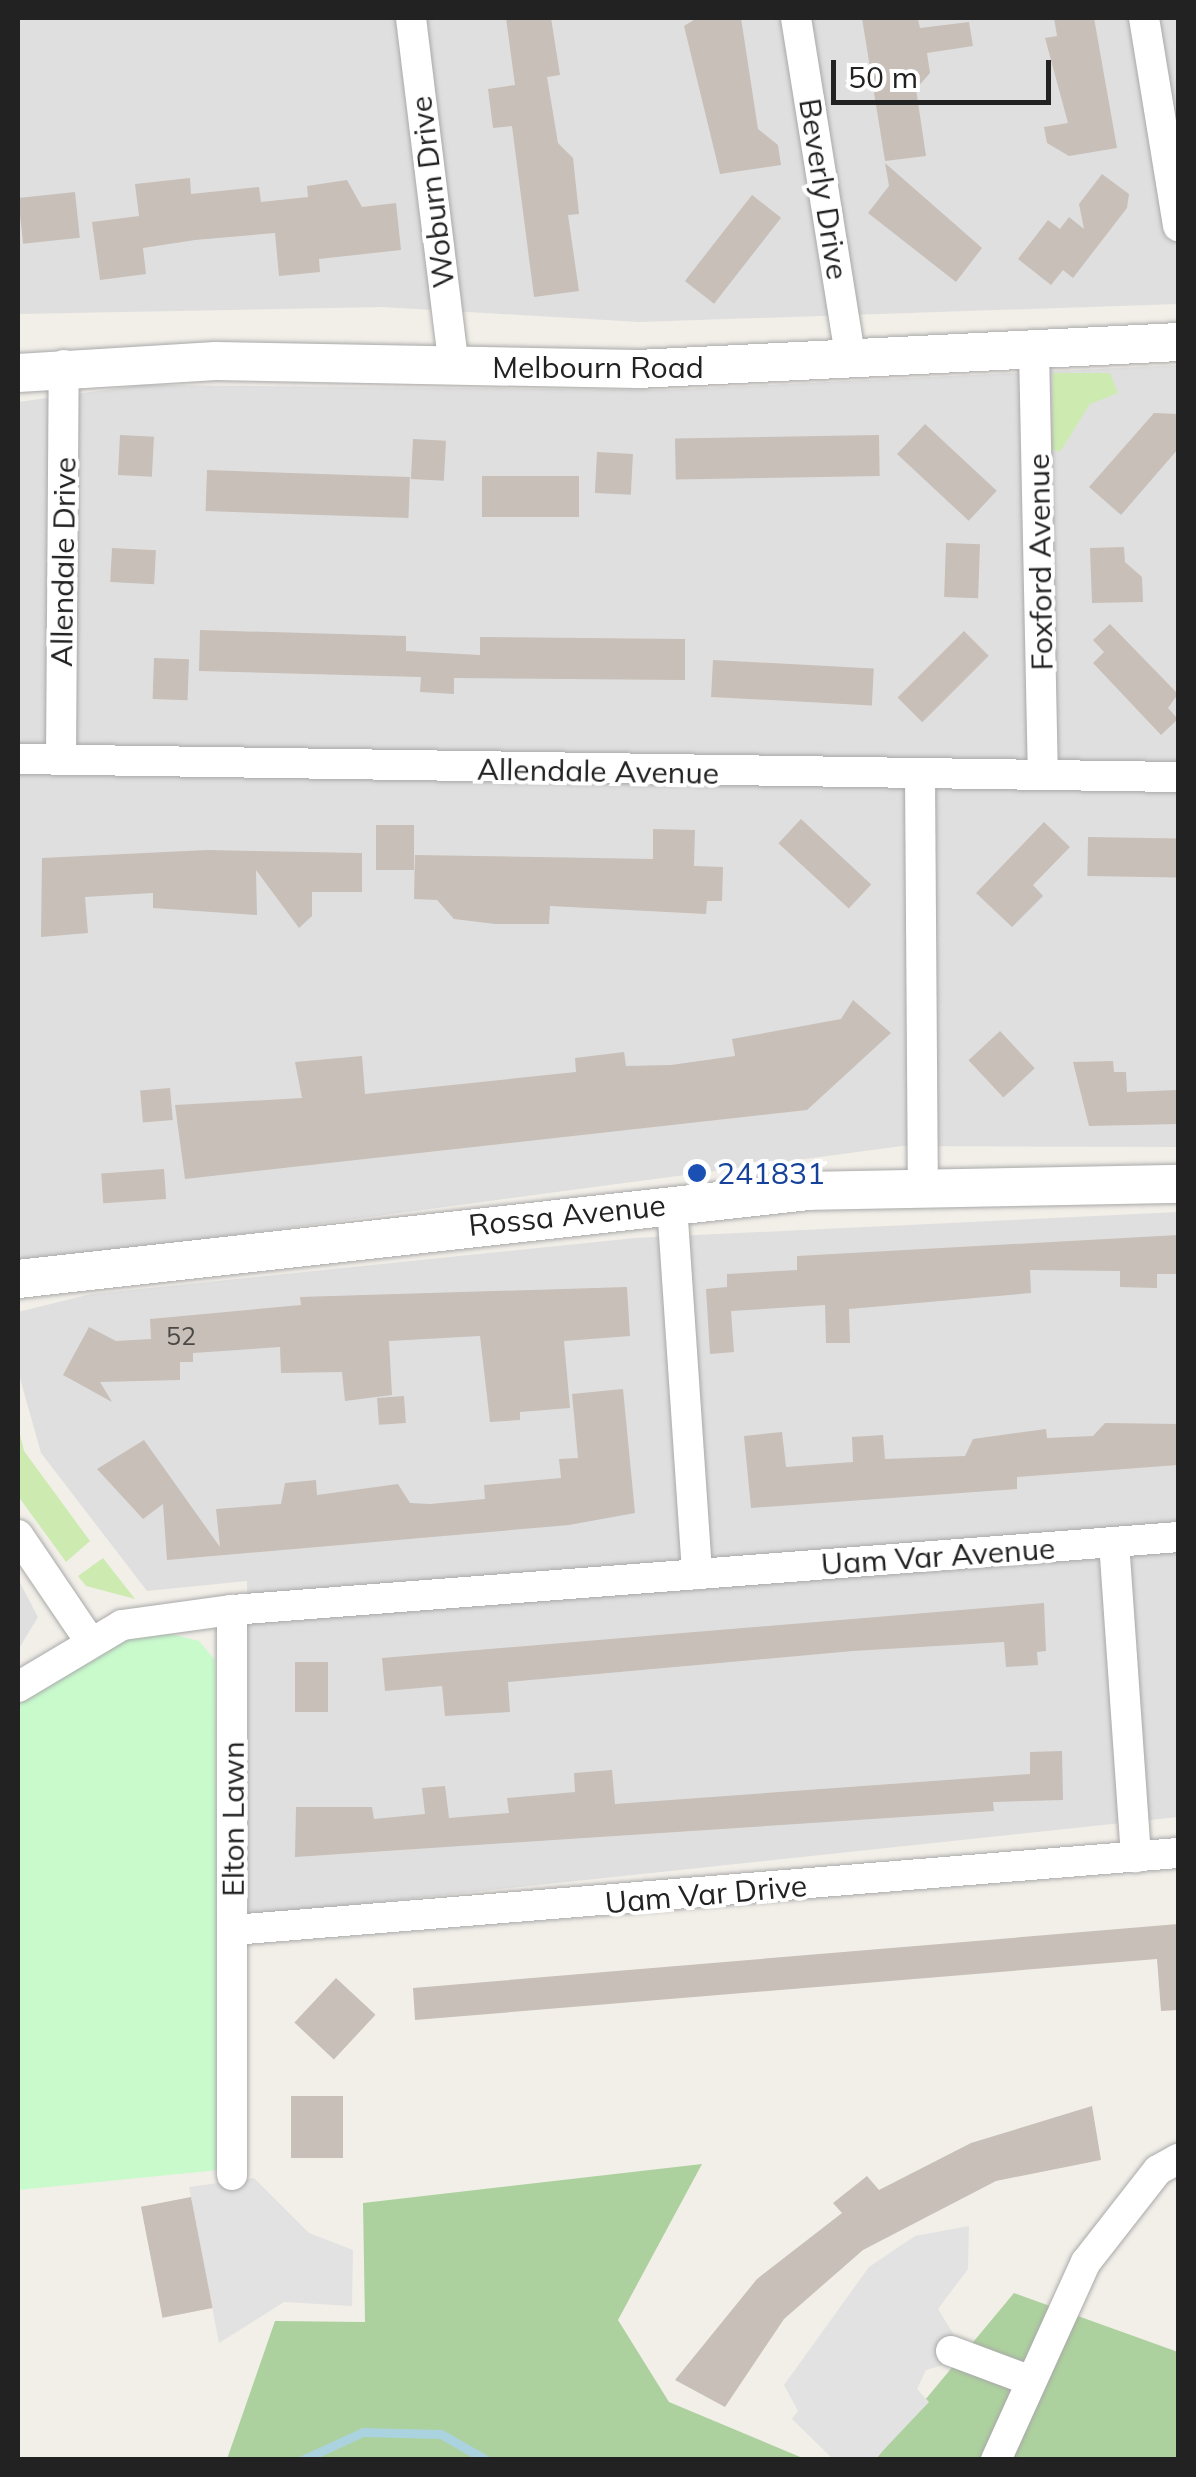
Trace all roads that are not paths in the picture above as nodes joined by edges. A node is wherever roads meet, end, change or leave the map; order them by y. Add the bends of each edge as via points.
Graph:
1 (411, 18) edge
2 (796, 18) edge
3 (1144, 18) edge
4 (1178, 226) edge
5 (1178, 342) edge
6 (1034, 350) junction
7 (851, 361) junction
8 (64, 365) junction
9 (454, 367) junction
10 (18, 373) edge
11 (18, 759) edge
12 (61, 759) junction
13 (1043, 774) junction
14 (920, 776) junction
15 (1178, 777) edge
16 (1178, 1184) edge
17 (923, 1186) junction
18 (672, 1205) junction
19 (18, 1279) edge
20 (18, 1535) edge
21 (1178, 1537) edge
22 (1114, 1542) junction
23 (697, 1574) junction
24 (232, 1610) junction
25 (89, 1640) junction
26 (18, 1688) edge
27 (1178, 1853) edge
28 (1136, 1858) junction
29 (233, 1930) junction
30 (1178, 2159) edge
31 (232, 2174) dead end
32 (951, 2351) dead end
33 (1026, 2379) junction
34 (996, 2460) edge

1 - 9 street, Woburn Drive
2 - 7 street, Beverly Drive
3 - 4 street
5 - 6 street, Melbourn Road
6 - 7 street, Melbourn Road
6 - 13 street, Foxford Avenue
7 - 9 street, Melbourn Road
8 - 9 street, Melbourn Road
8 - 10 street, Melbourn Road
8 - 12 street, Allendale Drive
11 - 12 street, Allendale Avenue
12 - 14 street, Allendale Avenue
13 - 14 street, Allendale Avenue
13 - 15 street, Allendale Avenue
14 - 17 street
16 - 17 street, Rossa Avenue
17 - 18 street, Rossa Avenue
18 - 19 street, Rossa Avenue
18 - 23 street
20 - 25 street
21 - 22 street, Uam Var Avenue
22 - 23 street, Uam Var Avenue
22 - 28 street
23 - 24 street, Uam Var Avenue
24 - 25 street via 122,1625
24 - 29 street, Elton Lawn
25 - 26 street
27 - 28 street, Uam Var Drive
28 - 29 street, Uam Var Drive
29 - 31 street, Elton Lawn
30 - 33 street via 1158,2170 1086,2262
32 - 33 street
33 - 34 street

